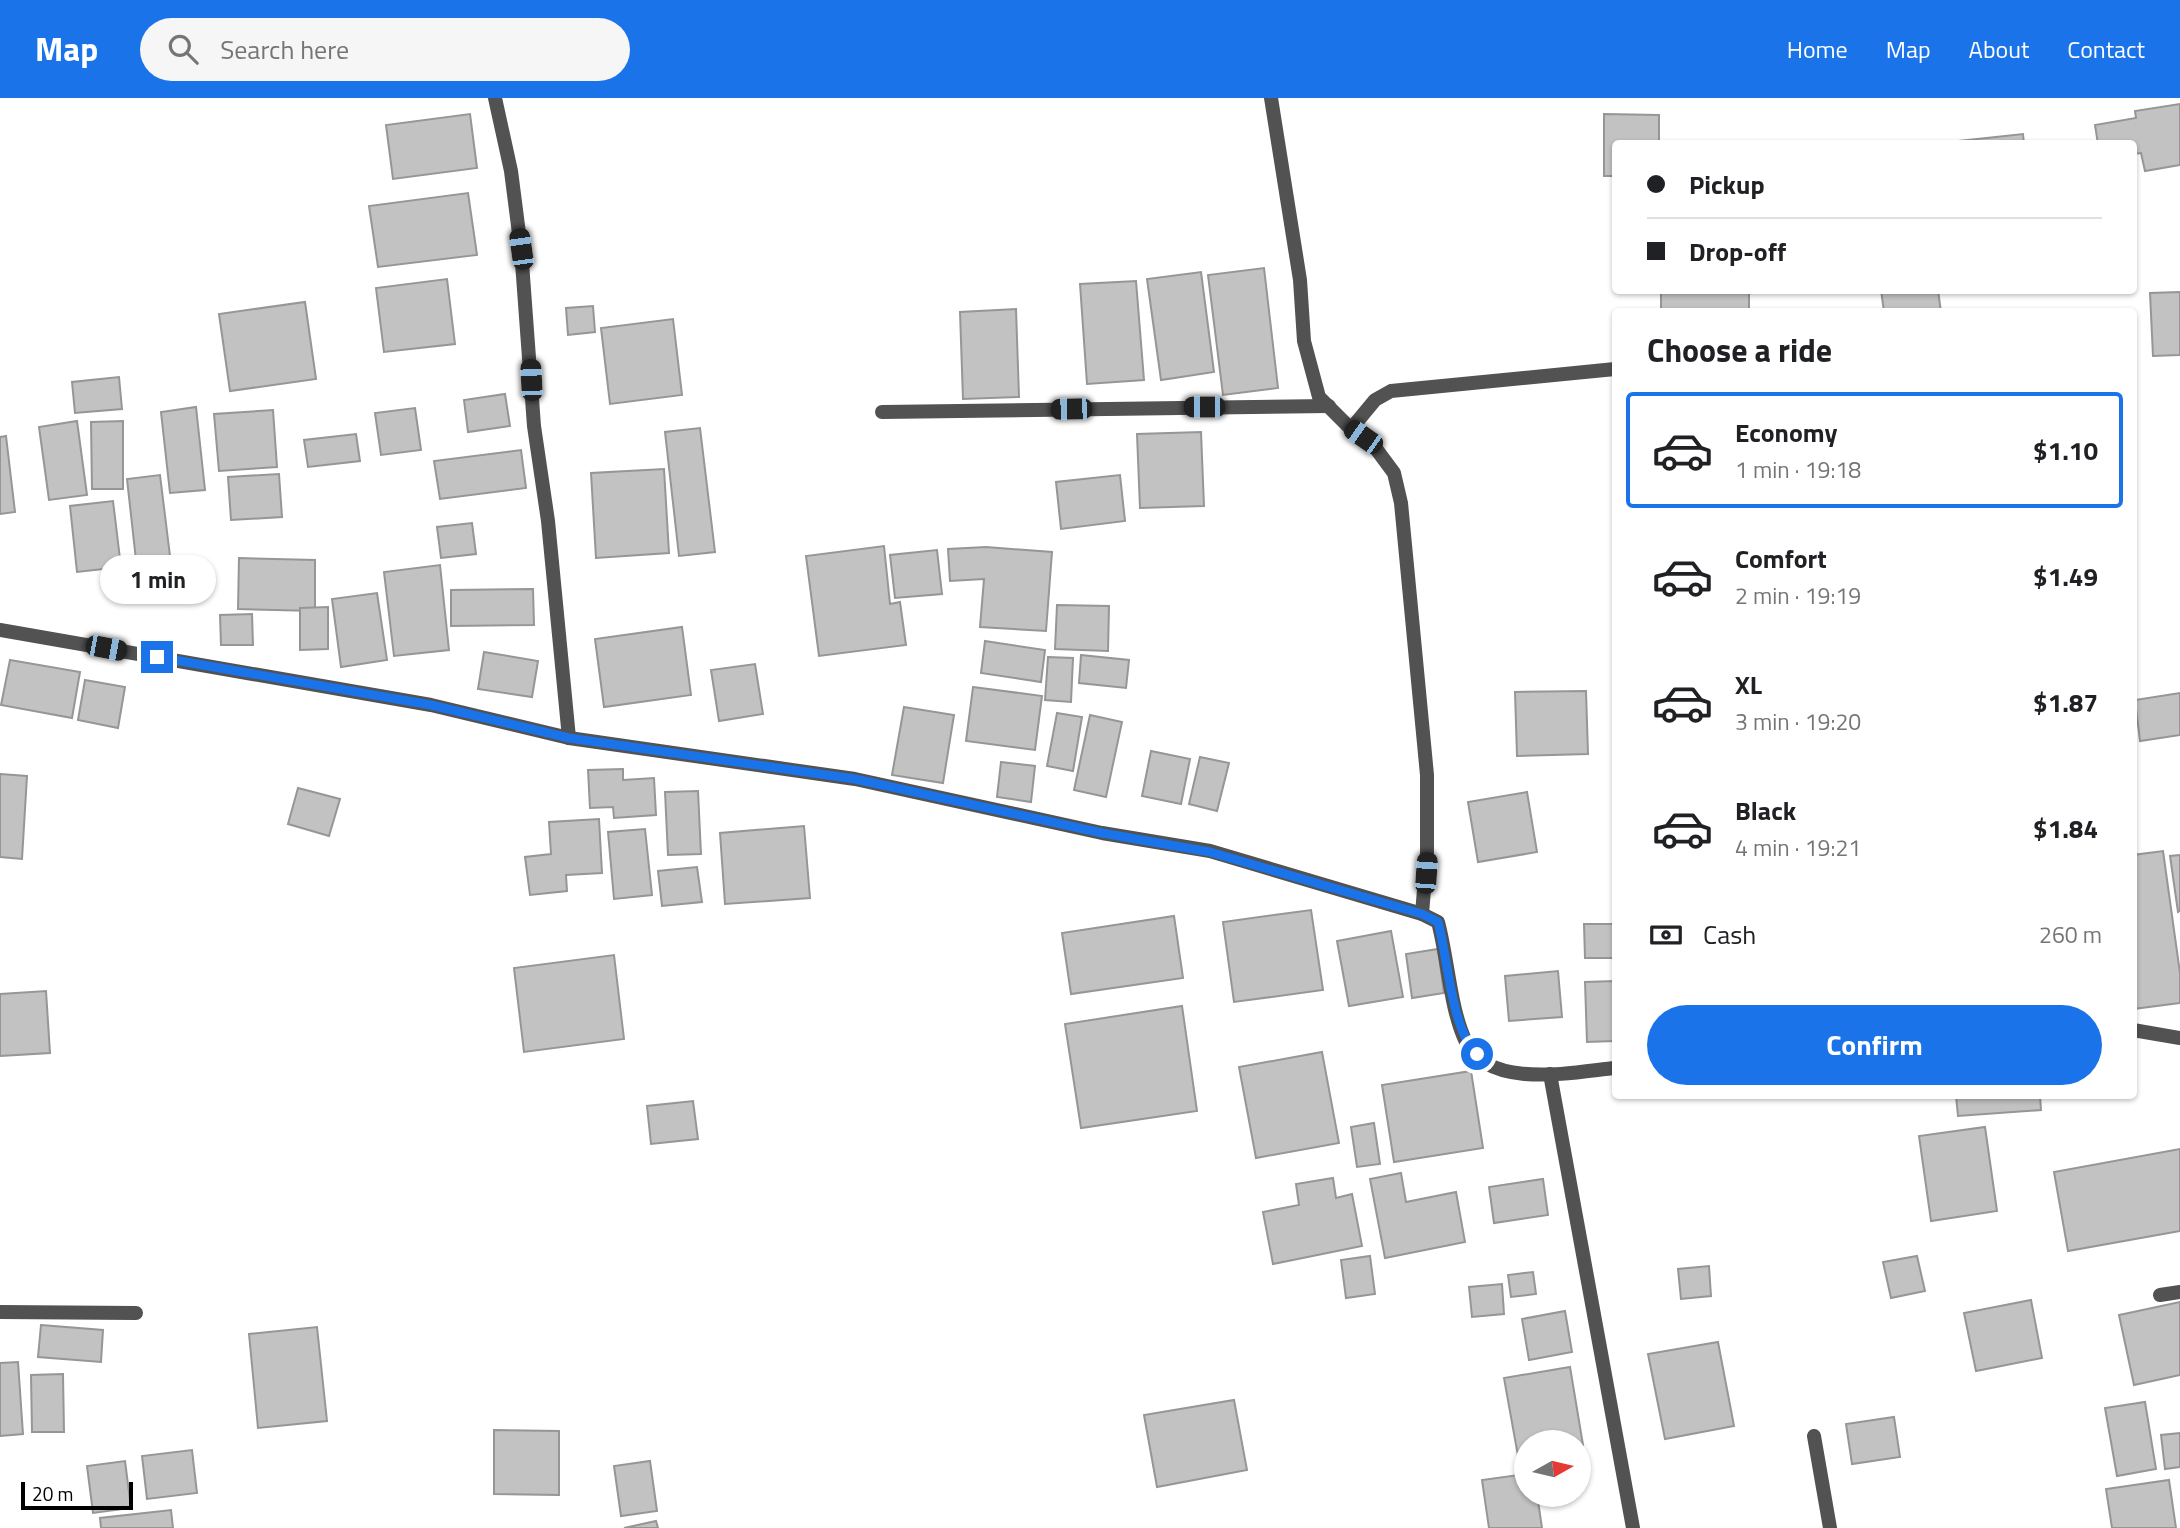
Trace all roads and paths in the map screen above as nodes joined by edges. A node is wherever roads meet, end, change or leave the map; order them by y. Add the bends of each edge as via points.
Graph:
1 (495, 98) edge
2 (1271, 98) edge
3 (1612, 369) edge
4 (1329, 406) junction
5 (882, 412) dead end
6 (1351, 429) junction
7 (0, 630) edge
8 (569, 738) junction
9 (1422, 914) junction
10 (2137, 1031) edge
11 (2180, 1038) edge
12 (1612, 1069) edge
13 (1550, 1074) junction
14 (2180, 1292) edge
15 (2160, 1295) dead end
16 (0, 1312) edge
17 (136, 1313) dead end
18 (1814, 1437) dead end
19 (1633, 1528) edge
20 (1830, 1528) edge

1 - 8 street via 521,249 534,426
2 - 4 street via 1300,280 1304,341 1319,397
3 - 6 street via 1391,391 1375,400
4 - 5 street
4 - 6 street
6 - 9 street via 1374,446 1394,473 1401,503 1427,775
7 - 8 street via 431,705
8 - 9 street via 855,779 1210,852
9 - 13 street via 1438,922 1466,1044 1487,1064 1523,1076
10 - 11 street
12 - 13 street
13 - 19 street
14 - 15 street
16 - 17 street
18 - 20 street

